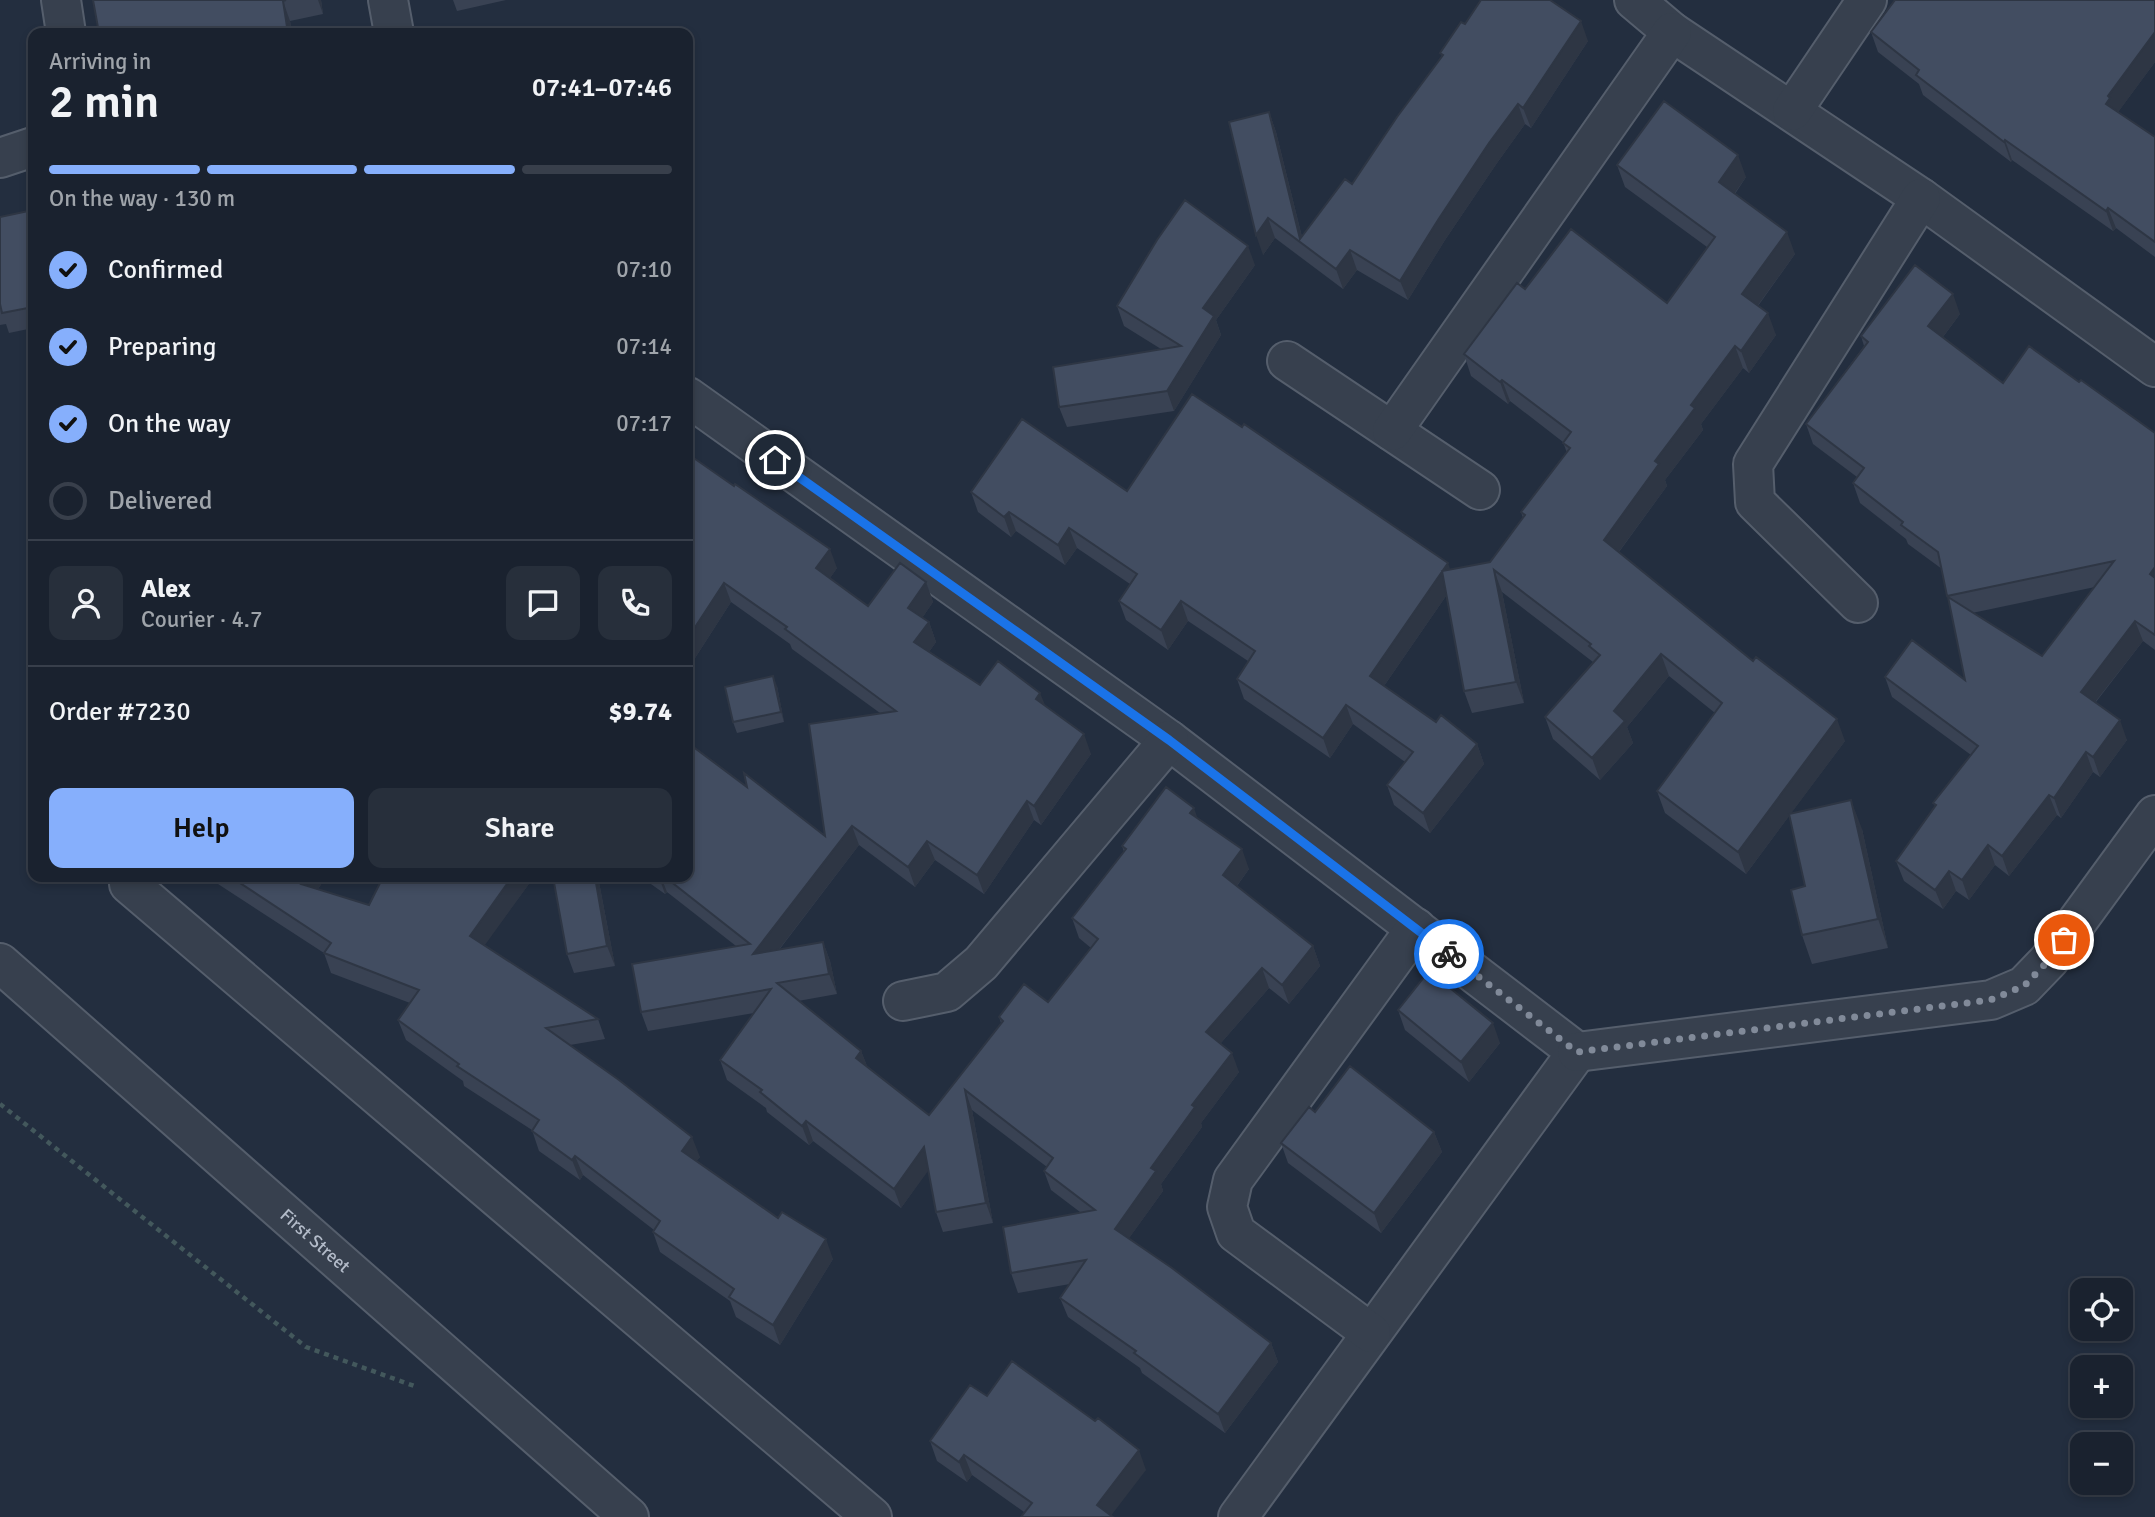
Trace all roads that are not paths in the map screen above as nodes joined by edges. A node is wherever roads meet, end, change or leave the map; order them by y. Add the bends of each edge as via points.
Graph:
1 (61, 0) edge
2 (388, 0) edge
3 (1634, 0) edge
4 (1867, 0) edge
5 (65, 28) edge
6 (393, 28) edge
7 (1672, 32) junction
8 (1792, 111) junction
9 (28, 149) edge
10 (0, 158) edge
11 (1921, 198) junction
12 (1287, 361) dead end
13 (2155, 367) edge
14 (693, 401) edge
15 (1392, 431) junction
16 (1480, 490) dead end
17 (1858, 603) dead end
18 (1169, 740) junction
19 (2155, 815) edge
20 (129, 884) dead end
21 (1416, 928) junction
22 (0, 963) edge
23 (903, 1001) dead end
24 (1577, 1052) junction
25 (1371, 1334) junction
26 (613, 1512) edge
27 (872, 1517) edge
28 (1238, 1517) edge

1 - 5 street
2 - 6 street
3 - 7 street
4 - 8 street
7 - 8 street
7 - 15 street
8 - 11 street
9 - 10 street
11 - 13 street
11 - 17 street via 1753,464 1755,502
12 - 15 street
14 - 18 street
15 - 16 street
18 - 21 street
18 - 23 street via 981,963 947,992
19 - 24 street via 2049,960 2024,986 1990,1000
20 - 27 street
21 - 24 street
21 - 25 street via 1233,1180 1227,1207 1236,1233
22 - 26 street, First Street
24 - 25 street
25 - 28 street

